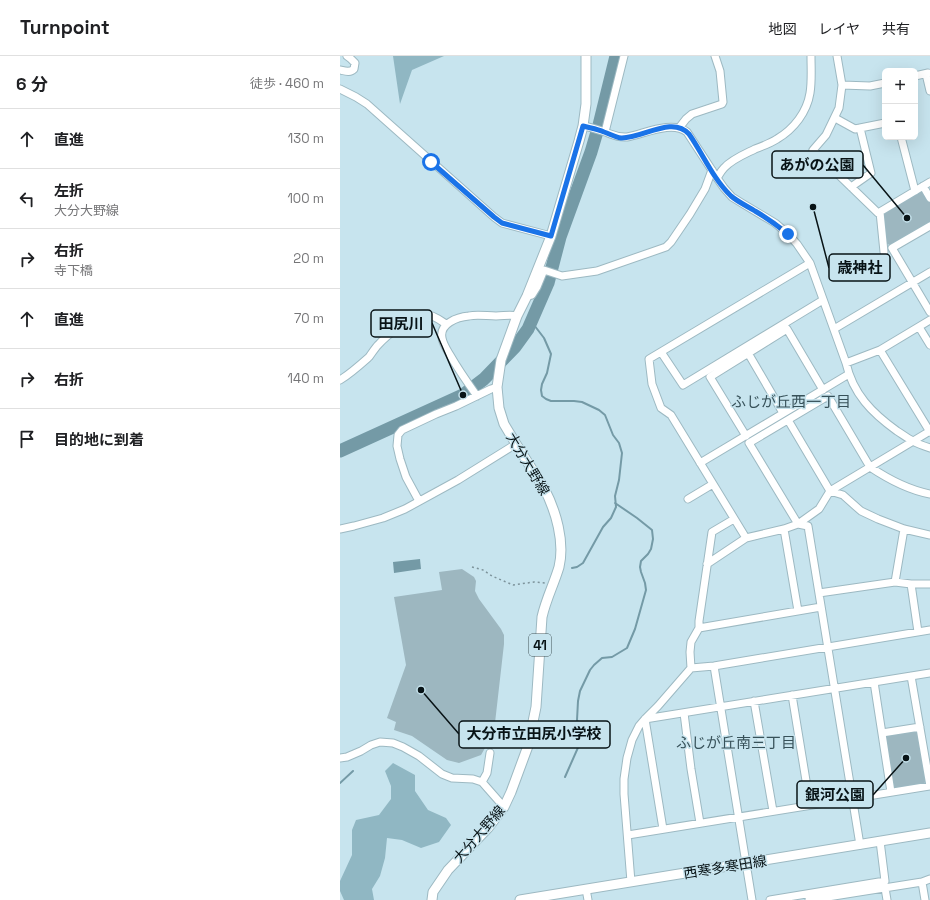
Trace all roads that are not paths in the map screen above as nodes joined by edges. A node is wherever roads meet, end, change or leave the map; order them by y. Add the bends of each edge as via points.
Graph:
1 (347, 56) edge
2 (586, 56) edge
3 (624, 56) edge
4 (715, 56) edge
5 (811, 56) edge
6 (837, 56) edge
7 (340, 70) edge
8 (928, 73) edge
9 (918, 75) edge
10 (882, 84) edge
11 (842, 85) junction
12 (340, 89) edge
13 (930, 91) edge
14 (835, 118) junction
15 (882, 124) edge
16 (587, 127) junction
17 (680, 128) junction
18 (860, 128) junction
19 (604, 132) junction
20 (902, 140) edge
21 (712, 170) junction
22 (717, 178) junction
23 (930, 182) edge
24 (851, 186) junction
25 (923, 186) junction
26 (915, 191) junction
27 (930, 198) edge
28 (880, 212) junction
29 (930, 226) edge
30 (551, 236) junction
31 (884, 252) dead end
32 (810, 263) junction
33 (930, 272) edge
34 (913, 282) junction
35 (527, 296) junction
36 (823, 300) junction
37 (930, 312) edge
38 (518, 316) junction
39 (930, 320) edge
40 (446, 324) junction
41 (919, 327) junction
42 (834, 329) junction
43 (930, 345) edge
44 (880, 350) junction
45 (661, 352) junction
46 (748, 353) junction
47 (846, 363) junction
48 (849, 374) junction
49 (340, 380) edge
50 (497, 387) junction
51 (823, 390) junction
52 (477, 396) junction
53 (783, 413) junction
54 (788, 420) junction
55 (930, 432) edge
56 (746, 436) junction
57 (913, 442) junction
58 (516, 444) junction
59 (930, 448) edge
60 (700, 463) junction
61 (870, 467) junction
62 (713, 484) junction
63 (830, 492) junction
64 (930, 494) edge
65 (688, 499) dead end
66 (419, 501) junction
67 (734, 519) junction
68 (798, 524) junction
69 (340, 529) edge
70 (784, 529) junction
71 (904, 529) junction
72 (930, 536) edge
73 (746, 538) junction
74 (707, 564) junction
75 (895, 582) junction
76 (911, 584) junction
77 (930, 584) edge
78 (819, 593) junction
79 (821, 607) junction
80 (798, 611) junction
81 (699, 628) junction
82 (930, 630) edge
83 (918, 632) junction
84 (828, 648) junction
85 (714, 666) junction
86 (691, 668) junction
87 (930, 673) edge
88 (911, 676) junction
89 (874, 682) junction
90 (834, 688) junction
91 (792, 695) junction
92 (754, 701) junction
93 (721, 707) junction
94 (684, 713) junction
95 (645, 719) junction
96 (920, 727) junction
97 (882, 733) junction
98 (490, 753) dead end
99 (340, 758) edge
100 (482, 782) junction
101 (930, 786) edge
102 (891, 792) junction
103 (853, 799) junction
104 (810, 805) junction
105 (504, 807) junction
106 (773, 811) junction
107 (739, 817) junction
108 (700, 823) junction
109 (662, 829) junction
110 (930, 833) edge
111 (628, 835) junction
112 (880, 841) junction
113 (860, 845) junction
114 (746, 863) junction
115 (930, 879) edge
116 (631, 882) junction
117 (922, 882) junction
118 (885, 888) junction
119 (586, 889) junction
120 (849, 897) edge
121 (432, 900) edge
122 (520, 900) edge
123 (588, 900) edge
124 (752, 900) edge
125 (770, 900) edge
126 (811, 900) edge
127 (887, 900) edge
128 (925, 900) edge

1 - 7 street via 355,63 355,68 350,71
2 - 16 main road, 大分大野線 / 41
3 - 19 street
4 - 17 street via 720,71 723,102 692,114
5 - 22 street via 810,94 795,124 777,140 733,161
6 - 11 street
8 - 9 street
8 - 13 street
10 - 11 street
11 - 14 street
12 - 30 street via 367,104 502,223
14 - 18 street via 855,129
14 - 24 street via 826,135 813,150
15 - 18 street
16 - 19 street
16 - 30 main road, 大分大野線 / 41
17 - 19 street via 662,128 624,138
17 - 21 street via 689,134
18 - 24 street via 871,173
20 - 26 street
21 - 22 street
21 - 35 street via 698,203 666,247 597,271 560,276 544,270 535,291
22 - 32 street via 732,197 775,223 788,234
23 - 25 street
24 - 28 street via 878,213
25 - 26 street
25 - 27 street
26 - 28 street
28 - 31 street
29 - 34 street via 892,248
30 - 35 main road, 大分大野線 / 41
32 - 36 street
32 - 45 street
33 - 34 street
34 - 37 street
34 - 42 street
35 - 38 main road, 大分大野線 / 41
36 - 42 street
36 - 45 street via 683,385
38 - 40 street via 469,316
38 - 50 main road, 大分大野線 / 41 via 501,360
39 - 41 street
40 - 49 street via 426,314 419,314 388,335 370,355
40 - 52 street via 442,329 443,344
41 - 43 street
41 - 44 street
42 - 47 street
44 - 47 street
44 - 55 street
45 - 60 street via 649,358 652,384 661,408 671,415
46 - 51 street via 787,329
46 - 53 street
46 - 56 street via 710,377
47 - 48 street
48 - 51 street
48 - 57 street via 857,392 875,413
50 - 52 street
50 - 58 main road, 大分大野線 / 41 via 504,424
51 - 53 street
52 - 66 street via 402,430 398,435 400,459
53 - 56 street
54 - 61 street via 828,396
54 - 63 street
54 - 68 street via 749,443
55 - 57 street
56 - 60 street
57 - 59 street
57 - 61 street
58 - 66 street
58 - 105 main road, 大分大野線 / 41 via 550,501 561,551 559,568 542,617 536,707 531,736 512,792
60 - 62 street
61 - 63 street
61 - 64 street via 904,486
62 - 65 street
62 - 67 street
63 - 68 street via 819,509
63 - 71 street via 842,495 869,515
66 - 69 street via 383,518
67 - 73 street
67 - 74 street via 712,532
68 - 70 street
68 - 78 street via 808,526
70 - 73 street
70 - 80 street
71 - 72 street
71 - 75 street
73 - 74 street
74 - 81 street
75 - 76 street
75 - 78 street
76 - 77 street
76 - 83 street
78 - 79 street
79 - 80 street
79 - 84 street
80 - 81 street
81 - 86 street via 690,652
82 - 83 street
83 - 84 street
84 - 85 street
84 - 90 street
85 - 86 street
85 - 93 street
86 - 95 street
87 - 88 street
88 - 89 street
88 - 96 street
89 - 90 street
89 - 97 street
90 - 91 street
90 - 103 street
91 - 92 street
91 - 104 street
92 - 93 street
92 - 106 street
93 - 94 street
93 - 107 street
94 - 95 street
94 - 108 street
95 - 109 street
95 - 111 street via 632,740 627,758 624,794
96 - 97 street
96 - 101 street
97 - 102 street
98 - 100 street via 487,773
99 - 100 street via 380,742 393,743 418,756 442,774
100 - 105 street
101 - 102 street
102 - 103 street
103 - 104 street
103 - 113 street
104 - 106 street
105 - 121 main road, 大分大野線 / 41 via 448,870 433,892
106 - 107 street
107 - 108 street
107 - 114 street
108 - 109 street
109 - 111 street
110 - 112 main road, 西寒多寒田線
111 - 116 street
112 - 113 main road, 西寒多寒田線
112 - 125 street via 886,881
113 - 114 main road, 西寒多寒田線
114 - 116 main road, 西寒多寒田線
114 - 124 street
115 - 117 street
116 - 119 main road, 西寒多寒田線
117 - 118 street
117 - 128 street
118 - 120 street
118 - 127 street
119 - 122 main road, 西寒多寒田線
119 - 123 street
120 - 126 street

